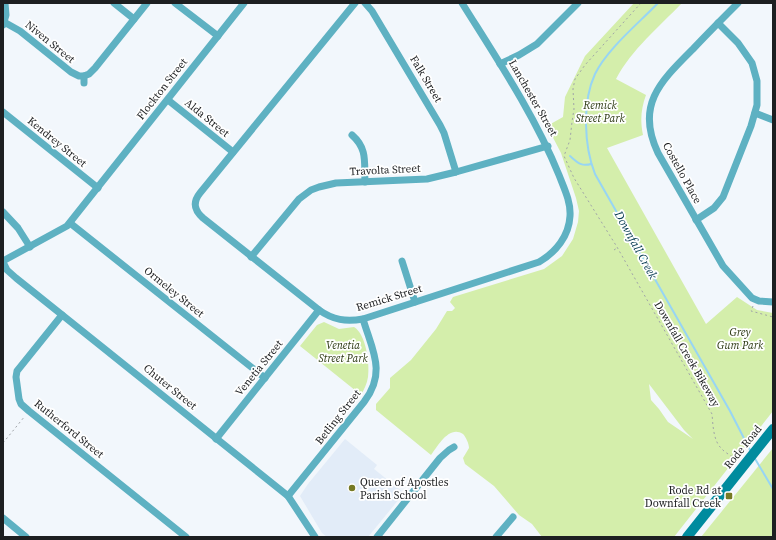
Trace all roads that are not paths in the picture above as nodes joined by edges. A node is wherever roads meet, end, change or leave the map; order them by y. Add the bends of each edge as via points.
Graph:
1 (5, 3) edge
2 (114, 3) edge
3 (147, 3) edge
4 (176, 3) edge
5 (244, 3) edge
6 (355, 3) edge
7 (365, 3) edge
8 (462, 3) edge
9 (738, 3) edge
10 (576, 4) edge
11 (134, 19) junction
12 (718, 22) junction
13 (4, 23) edge
14 (218, 36) junction
15 (500, 64) junction
16 (168, 100) junction
17 (3, 112) edge
18 (755, 113) junction
19 (773, 120) edge
20 (352, 135) dead end
21 (548, 146) junction
22 (233, 152) junction
23 (456, 172) junction
24 (365, 182) junction
25 (98, 188) junction
26 (570, 211) joint
27 (3, 212) edge
28 (696, 220) junction
29 (70, 223) junction
30 (30, 247) junction
31 (251, 257) junction
32 (402, 261) dead end
33 (3, 262) edge
34 (415, 302) junction
35 (773, 302) edge
36 (319, 310) junction
37 (62, 315) junction
38 (363, 319) junction
39 (265, 378) junction
40 (773, 429) edge
41 (216, 439) junction
42 (454, 447) dead end
43 (288, 496) junction
44 (513, 517) dead end
45 (3, 518) edge
46 (26, 537) edge
47 (186, 537) edge
48 (315, 537) edge
49 (377, 537) edge
50 (496, 537) edge
51 (687, 537) edge

1 - 13 street
2 - 11 street
3 - 11 street, Niven Street
4 - 14 street
5 - 14 street, Flockton Street
6 - 22 street, Remick Street
7 - 23 street, Falk Street via 440,125
8 - 15 street, Lanchester Street
9 - 12 street, Costello Place
10 - 15 street via 536,44
11 - 13 street, Niven Street via 84,80 20,31
12 - 18 street via 752,63 758,89
12 - 28 street, Costello Place via 663,80 654,96 650,111 654,144
14 - 16 street, Flockton Street
15 - 21 street, Lanchester Street
16 - 22 street, Alda Street
16 - 25 street, Flockton Street
17 - 25 street, Kendrey Street
18 - 19 street
18 - 28 street via 723,197 714,208
20 - 24 street via 363,150
21 - 23 street, Travolta Street
21 - 26 street, Lanchester Street via 566,191
22 - 31 street, Remick Street via 191,206
23 - 24 street, Travolta Street via 414,180
24 - 31 street, Travolta Street via 326,185 304,194
25 - 29 street, Flockton Street
26 - 34 street, Remick Street via 562,241 546,258
27 - 30 street via 18,228
28 - 35 street, Costello Place via 723,266 748,295 756,300
29 - 30 street, Flockton Street
29 - 39 street, Ormeley Street
30 - 33 street, Flockton Street
31 - 36 street, Remick Street
32 - 34 street
33 - 37 street, Chuter Street via 7,270
34 - 38 street, Remick Street
36 - 38 street, Remick Street via 329,317 340,320
36 - 39 street, Venetia Street
37 - 41 street, Chuter Street
37 - 47 street, Rutherford Street via 16,373 19,401
38 - 43 street, Betling Street via 376,361 374,386
39 - 41 street, Venetia Street
40 - 51 main road, Rode Road via 757,442 744,458
41 - 43 street, Chuter Street
42 - 49 street via 440,458
43 - 48 street, Chuter Street
44 - 50 street
45 - 46 street

